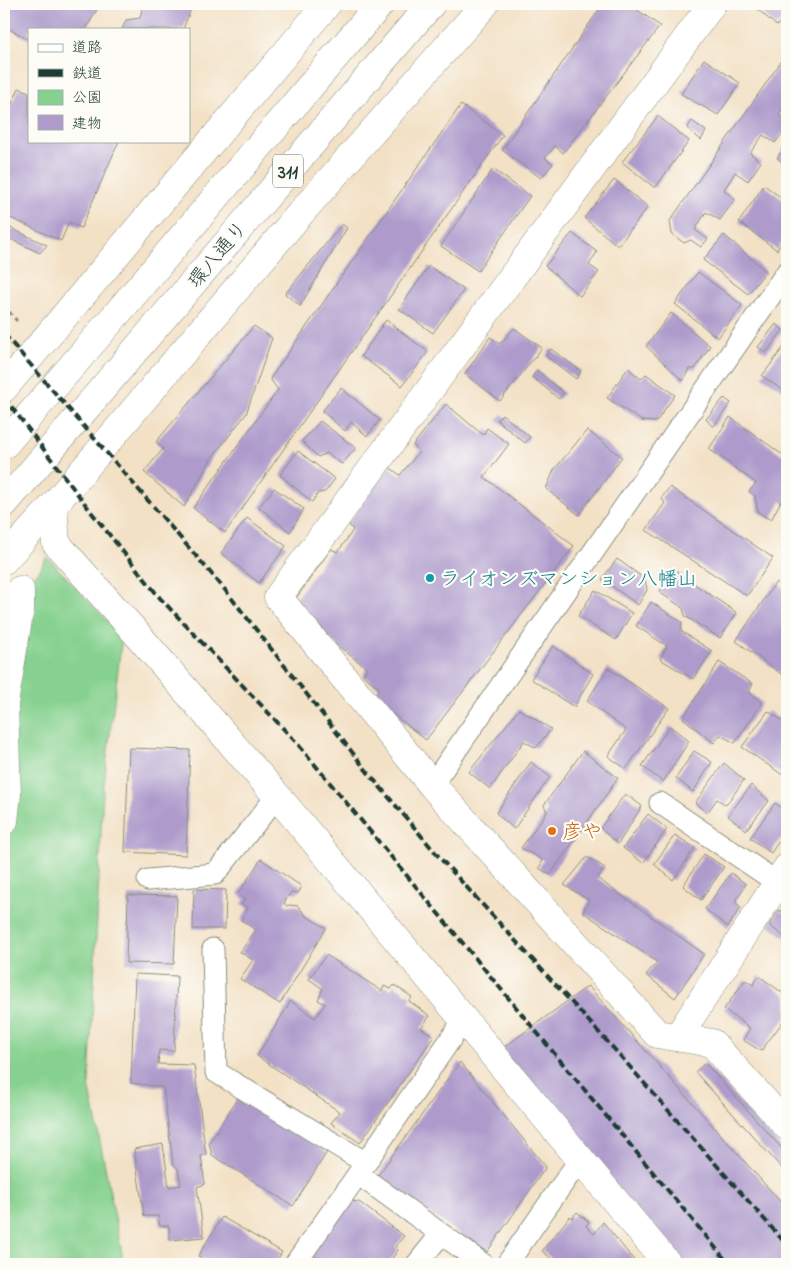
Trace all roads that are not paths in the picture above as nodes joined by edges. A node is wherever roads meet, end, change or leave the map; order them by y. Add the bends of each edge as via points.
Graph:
1 (327, 4) edge
2 (380, 4) edge
3 (431, 4) edge
4 (485, 4) edge
5 (712, 4) edge
6 (787, 272) edge
7 (4, 388) edge
8 (4, 445) edge
9 (4, 504) edge
10 (53, 506) junction
11 (4, 560) edge
12 (20, 590) dead end
13 (4, 705) edge
14 (432, 785) junction
15 (277, 796) junction
16 (660, 803) dead end
17 (4, 821) edge
18 (782, 875) edge
19 (148, 880) dead end
20 (213, 950) dead end
21 (463, 1021) junction
22 (678, 1037) junction
23 (787, 1126) edge
24 (580, 1159) junction
25 (362, 1168) junction
26 (441, 1234) junction
27 (295, 1264) edge
28 (417, 1264) edge
29 (484, 1264) edge
30 (506, 1264) edge
31 (668, 1264) edge

1 - 7 street
2 - 8 street, 環八通り / 311
3 - 9 street, 環八通り / 311
4 - 10 street via 292,223
5 - 14 street via 278,597
6 - 14 lane
10 - 11 street
10 - 15 street via 56,543
12 - 13 street
13 - 17 street via 7,794
14 - 22 street via 657,1034
15 - 19 lane via 215,874
15 - 21 street
16 - 18 lane
18 - 22 street
20 - 25 lane via 216,1072
21 - 24 street
21 - 25 lane
22 - 23 street via 712,1043
24 - 30 lane
24 - 31 street
25 - 26 lane
25 - 27 lane
26 - 28 lane
26 - 29 lane

